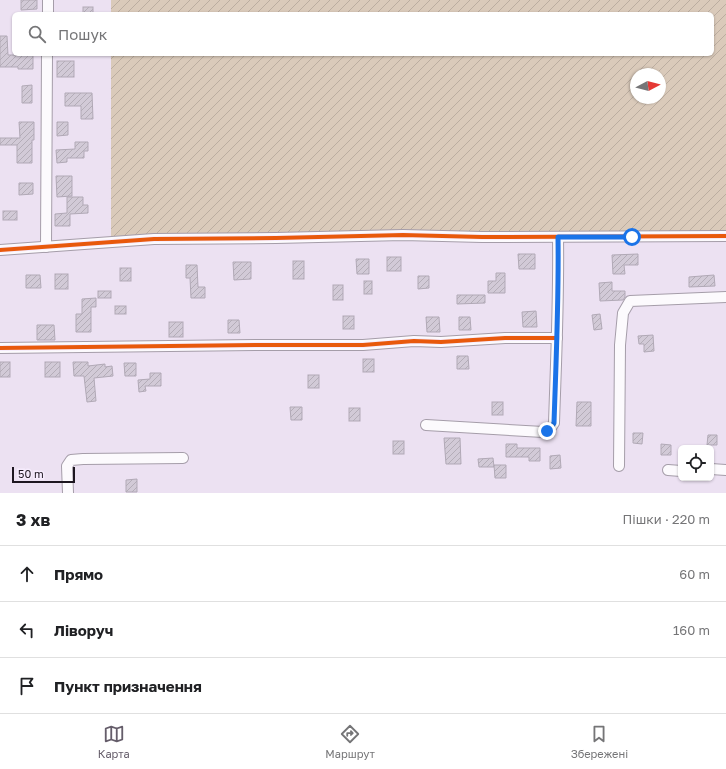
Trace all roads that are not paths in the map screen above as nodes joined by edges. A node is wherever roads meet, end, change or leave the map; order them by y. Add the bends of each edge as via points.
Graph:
1 (48, 0) edge
2 (48, 12) edge
3 (47, 56) edge
4 (726, 236) edge
5 (558, 237) junction
6 (46, 247) junction
7 (0, 250) edge
8 (726, 297) edge
9 (557, 338) junction
10 (0, 348) edge
11 (426, 426) dead end
12 (183, 458) dead end
13 (619, 466) dead end
14 (714, 469) edge
15 (668, 470) dead end
16 (726, 470) edge
17 (678, 471) edge
18 (68, 493) edge

1 - 2 street
3 - 6 street
4 - 5 street
5 - 6 street via 403,235 154,239
5 - 9 street
6 - 7 street
8 - 13 street via 630,301 623,313 620,345
9 - 10 street via 414,341 363,345
9 - 11 street via 554,423 550,429 542,432
12 - 18 street via 71,460 67,466
14 - 16 street
15 - 17 street

